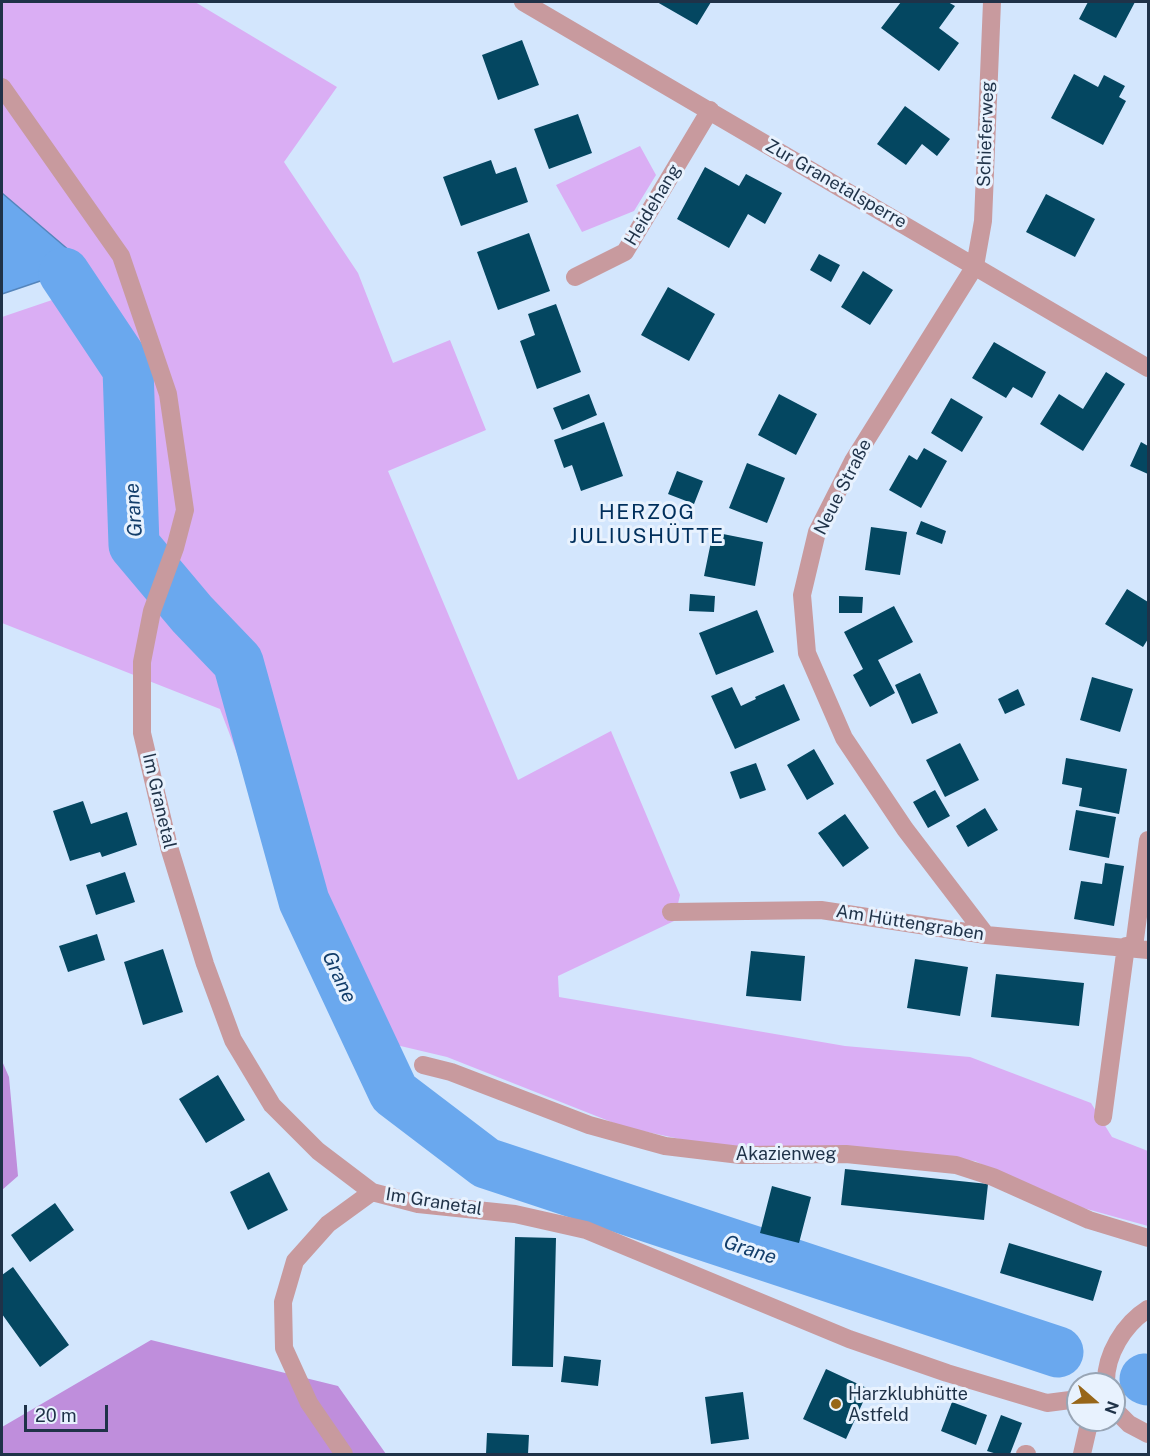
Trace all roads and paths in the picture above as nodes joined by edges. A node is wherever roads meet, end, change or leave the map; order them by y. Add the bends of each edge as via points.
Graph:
1 (523, 2) edge
2 (992, 2) edge
3 (2, 87) edge
4 (710, 110) junction
5 (975, 266) junction
6 (575, 278) dead end
7 (1149, 368) edge
8 (1149, 840) edge
9 (671, 912) dead end
10 (986, 935) junction
11 (1136, 948) edge
12 (423, 1065) dead end
13 (1103, 1117) dead end
14 (372, 1192) junction
15 (1149, 1238) edge
16 (1149, 1309) edge
17 (1107, 1372) edge
18 (1066, 1401) edge
19 (1126, 1421) edge
20 (1087, 1432) edge
21 (1149, 1434) edge
22 (344, 1455) edge
23 (1082, 1455) edge

1 - 4 street, Zur Granetalsperre
2 - 5 street, Schieferweg via 983,221
3 - 14 street, Im Granetal via 121,256 168,394 185,510 152,611 142,662 142,733 169,847 205,964 232,1040 272,1105 318,1151
4 - 5 street, Zur Granetalsperre
4 - 6 street, Heidehang via 625,252
5 - 7 street, Zur Granetalsperre
5 - 10 street, Neue Straße via 853,460 817,532 802,595 807,653 844,738 905,829
8 - 11 street
9 - 10 street, Am Hüttengraben via 821,910
10 - 11 street, Am Hüttengraben
11 - 13 street
12 - 15 street, Akazienweg via 589,1125 664,1146 740,1155 846,1154 956,1165 993,1177 1089,1220
14 - 18 street, Im Granetal via 418,1204 515,1214 586,1230 849,1339 1047,1403
14 - 22 street via 328,1224 295,1261 283,1302 284,1348 309,1403
16 - 17 street via 1126,1329 1113,1348
19 - 21 street
20 - 23 street

